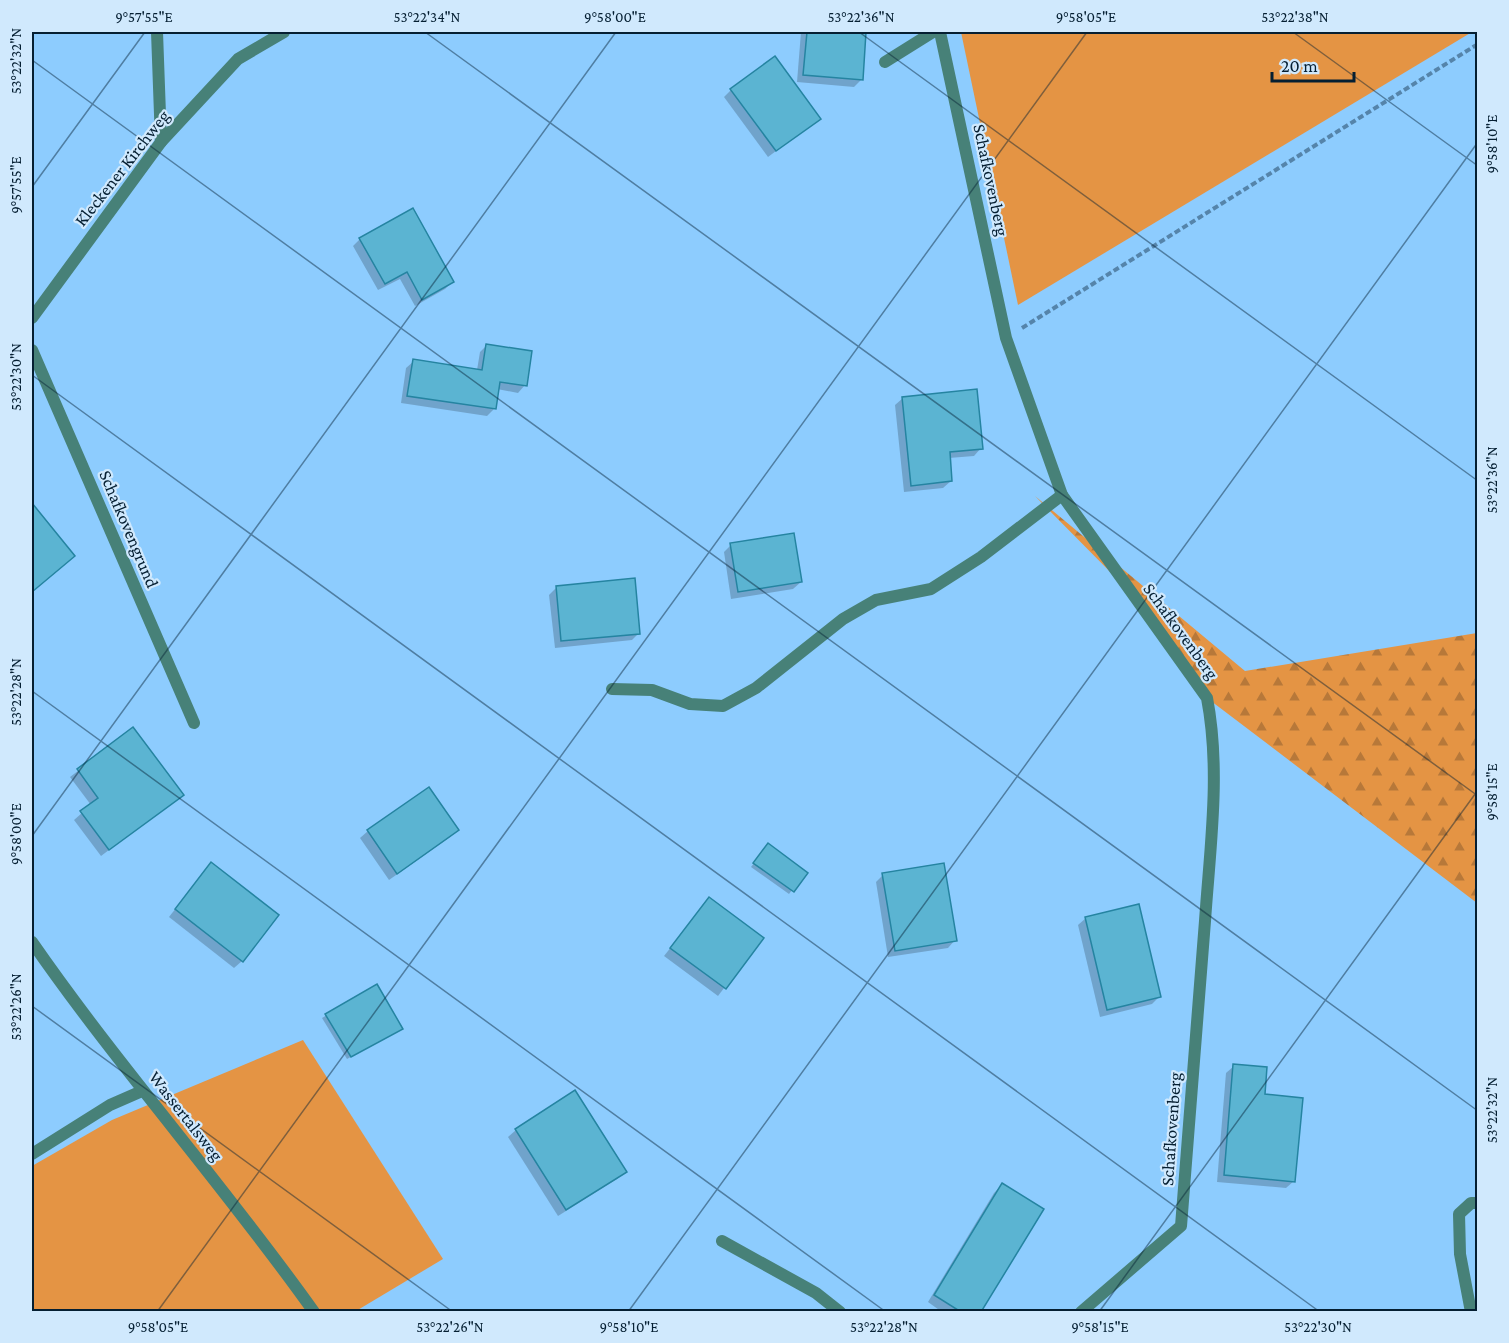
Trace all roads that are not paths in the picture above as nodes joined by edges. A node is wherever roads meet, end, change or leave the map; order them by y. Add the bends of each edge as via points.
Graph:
1 (157, 32) edge
2 (284, 32) edge
3 (933, 32) edge
4 (940, 32) edge
5 (885, 62) dead end
6 (161, 142) junction
7 (32, 318) edge
8 (32, 350) edge
9 (1062, 495) junction
10 (612, 689) dead end
11 (194, 723) dead end
12 (32, 942) edge
13 (142, 1091) junction
14 (32, 1154) edge
15 (1478, 1203) edge
16 (722, 1241) dead end
17 (1478, 1305) edge
18 (314, 1311) edge
19 (840, 1311) edge
20 (1081, 1311) edge
21 (1473, 1311) edge

1 - 6 street
2 - 6 street, Kleckener Kirchweg via 238,59
3 - 5 street
4 - 9 street, Schafkovenberg via 1006,338
6 - 7 street, Kleckener Kirchweg
8 - 11 street, Schafkovengrund
9 - 10 street via 981,557 931,589 876,600 843,619 756,688 723,706 690,704 652,690
9 - 20 street, Schafkovenberg via 1207,698 1215,746 1181,1226
12 - 13 street, Wassertalsweg
13 - 14 street via 110,1105
13 - 18 street, Wassertalsweg
15 - 21 street via 1471,1203 1459,1214 1460,1254
16 - 19 street via 816,1293
17 - 21 street

